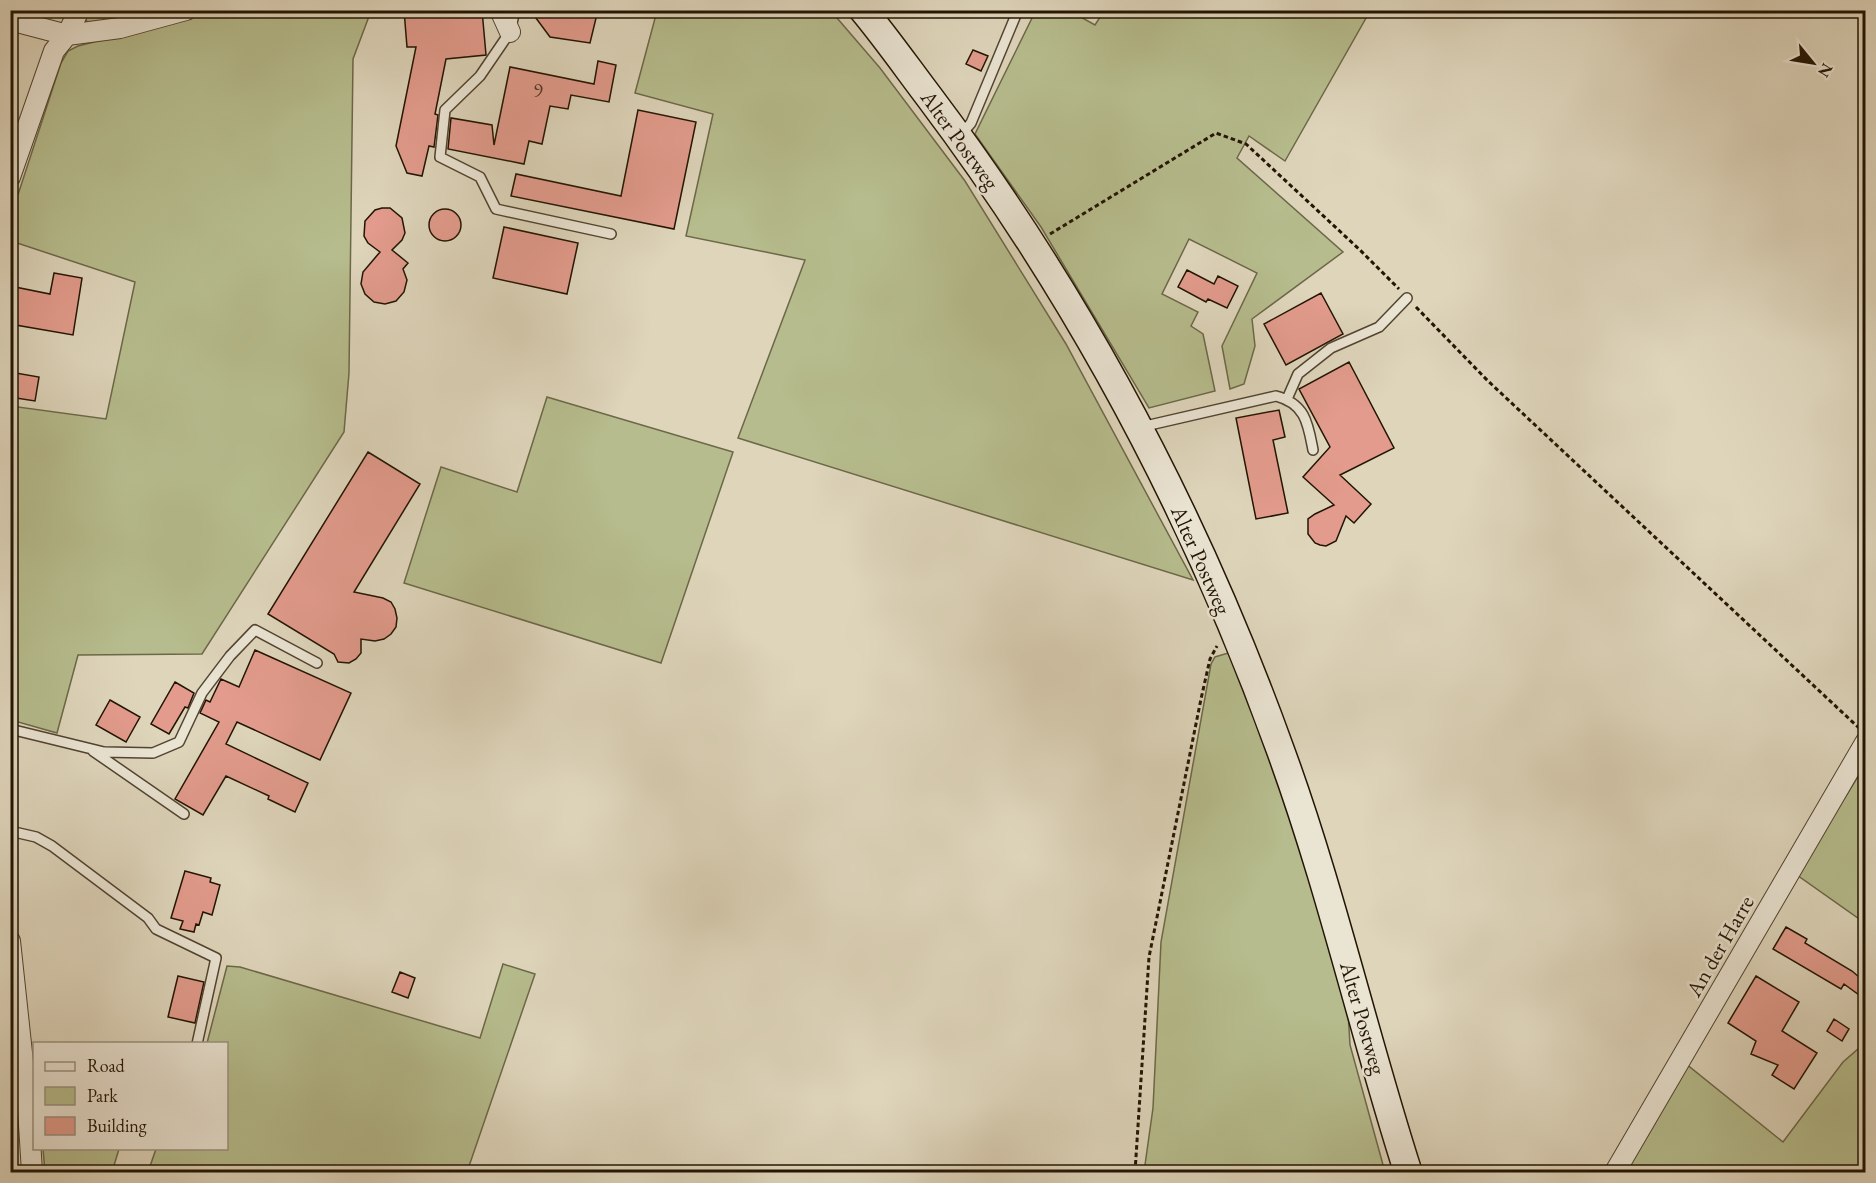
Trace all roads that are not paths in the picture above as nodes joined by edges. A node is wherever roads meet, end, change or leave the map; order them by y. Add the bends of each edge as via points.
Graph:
1 (79, 10) edge
2 (186, 10) edge
3 (500, 10) edge
4 (515, 10) edge
5 (863, 10) edge
6 (1018, 10) edge
7 (10, 20) edge
8 (510, 32) junction
9 (67, 35) junction
10 (959, 137) junction
11 (10, 177) edge
12 (611, 234) dead end
13 (1407, 298) road end
14 (1287, 399) junction
15 (1139, 428) junction
16 (1313, 450) dead end
17 (317, 663) dead end
18 (10, 729) edge
19 (1865, 743) edge
20 (88, 748) junction
21 (184, 814) dead end
22 (10, 831) edge
23 (10, 941) edge
24 (197, 1042) edge
25 (30, 1079) edge
26 (32, 1173) edge
27 (1408, 1173) edge
28 (1615, 1173) edge

1 - 9 street
2 - 9 street via 120,28
3 - 8 street
4 - 8 lane
5 - 10 main road, Alter Postweg
6 - 10 lane via 971,123
7 - 9 street
8 - 12 lane via 480,76 445,110 440,157 480,177 496,209
9 - 11 street via 54,51
10 - 15 main road, Alter Postweg via 1033,245
13 - 14 lane via 1379,327 1332,348 1298,374
14 - 15 lane via 1276,396
14 - 16 lane via 1306,418
15 - 27 main road, Alter Postweg via 1161,468 1232,628 1280,749 1341,938
17 - 20 lane via 255,630 202,693 179,742 153,753
18 - 20 lane
19 - 28 street, An der Harre
20 - 21 lane
22 - 24 lane via 36,837 52,846 148,918 156,929 216,958
23 - 25 street
25 - 26 street

